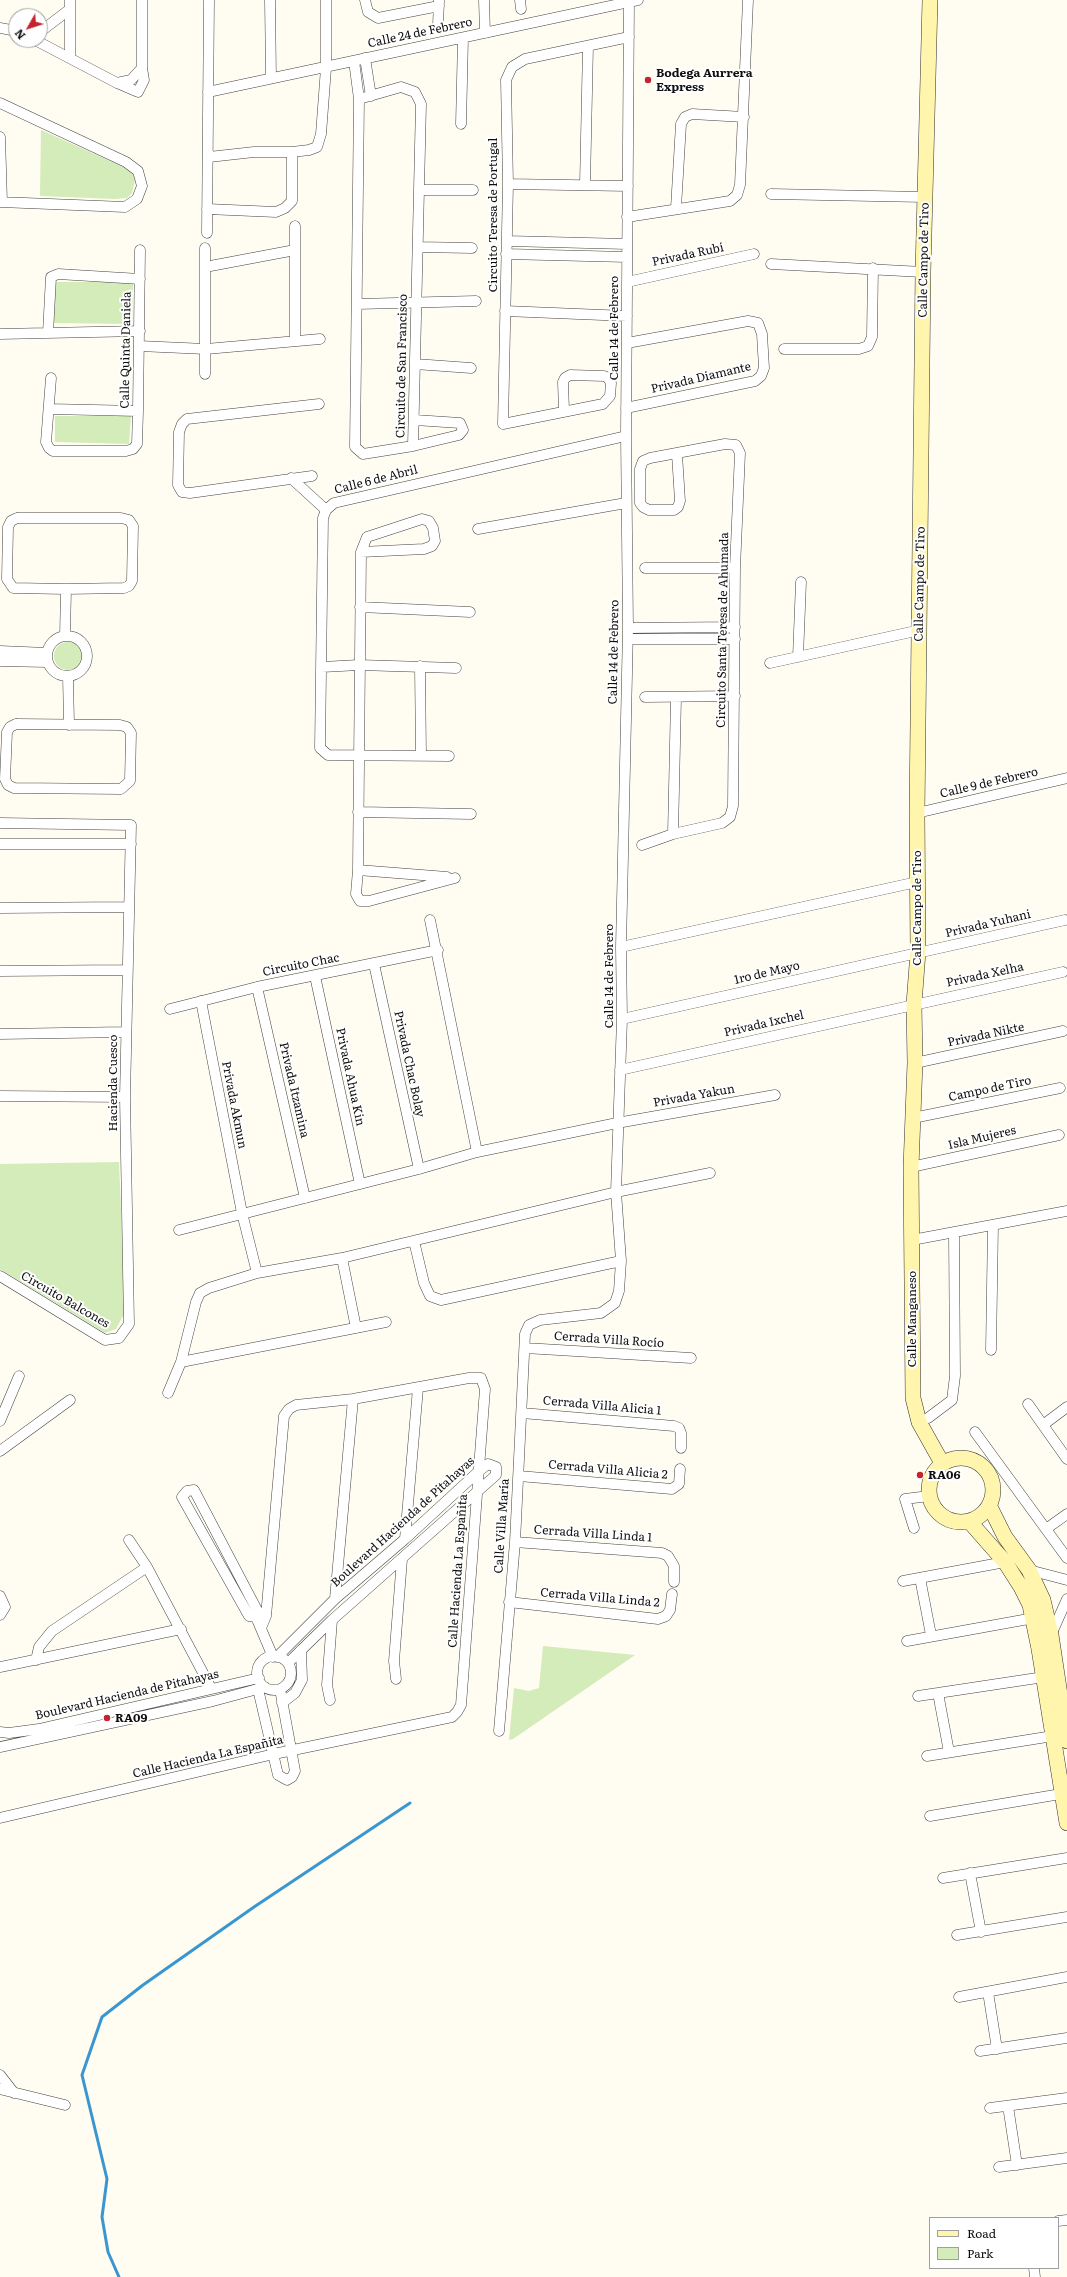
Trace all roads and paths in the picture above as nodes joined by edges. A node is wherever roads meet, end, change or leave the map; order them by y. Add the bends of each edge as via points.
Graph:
1 (142, 0) edge
2 (209, 0) edge
3 (270, 0) edge
4 (326, 0) edge
5 (365, 0) edge
6 (484, 0) edge
7 (748, 0) edge
8 (930, 0) edge
9 (632, 1) edge
10 (439, 3) edge
11 (70, 4) edge
12 (48, 25) edge
13 (438, 25) dead end
14 (485, 33) junction
15 (629, 37) junction
16 (463, 38) junction
17 (588, 46) junction
18 (48, 47) edge
19 (70, 58) junction
20 (365, 58) junction
21 (354, 61) junction
22 (326, 68) junction
23 (271, 78) junction
24 (208, 92) junction
25 (371, 96) junction
26 (359, 99) junction
27 (0, 103) edge
28 (744, 117) junction
29 (461, 124) dead end
30 (0, 137) edge
31 (292, 152) junction
32 (209, 157) junction
33 (508, 184) junction
34 (585, 184) junction
35 (628, 186) junction
36 (419, 190) junction
37 (473, 190) dead end
38 (771, 194) dead end
39 (924, 197) junction
40 (1, 202) edge
41 (676, 208) junction
42 (207, 209) junction
43 (627, 217) junction
44 (295, 226) dead end
45 (207, 233) dead end
46 (507, 241) junction
47 (627, 244) junction
48 (418, 247) junction
49 (205, 248) dead end
50 (472, 248) dead end
51 (140, 250) dead end
52 (295, 250) junction
53 (506, 254) junction
54 (754, 254) dead end
55 (627, 257) junction
56 (771, 264) dead end
57 (205, 267) junction
58 (873, 268) junction
59 (923, 272) junction
60 (140, 279) junction
61 (627, 282) junction
62 (476, 301) dead end
63 (357, 304) junction
64 (416, 304) junction
65 (506, 311) junction
66 (627, 316) junction
67 (140, 331) junction
68 (48, 333) junction
69 (0, 334) edge
70 (320, 339) dead end
71 (295, 340) junction
72 (626, 343) junction
73 (139, 346) junction
74 (206, 349) junction
75 (784, 349) dead end
76 (416, 364) junction
77 (471, 368) dead end
78 (205, 374) dead end
79 (51, 378) dead end
80 (320, 404) dead end
81 (626, 408) junction
82 (49, 409) junction
83 (138, 411) junction
84 (564, 411) junction
85 (415, 420) junction
86 (626, 436) junction
87 (413, 446) junction
88 (677, 454) junction
89 (312, 476) dead end
90 (291, 478) junction
91 (626, 503) junction
92 (326, 510) junction
93 (478, 529) dead end
94 (361, 552) junction
95 (645, 568) dead end
96 (735, 568) junction
97 (801, 582) dead end
98 (66, 589) junction
99 (360, 607) junction
100 (470, 612) dead end
101 (735, 627) junction
102 (628, 628) junction
103 (920, 630) junction
104 (65, 636) junction
105 (628, 639) junction
106 (735, 640) junction
107 (0, 651) edge
108 (47, 657) junction
109 (798, 657) junction
110 (0, 661) edge
111 (770, 663) dead end
112 (359, 665) junction
113 (420, 666) junction
114 (322, 667) junction
115 (456, 668) dead end
116 (68, 676) junction
117 (735, 696) junction
118 (645, 697) dead end
119 (676, 698) junction
120 (69, 724) junction
121 (359, 755) junction
122 (420, 756) junction
123 (449, 756) dead end
124 (1067, 778) edge
125 (358, 812) junction
126 (917, 813) junction
127 (471, 814) dead end
128 (0, 823) edge
129 (673, 834) junction
130 (0, 844) edge
131 (131, 844) junction
132 (642, 845) dead end
133 (358, 870) junction
134 (917, 882) junction
135 (128, 907) junction
136 (0, 908) edge
137 (430, 920) dead end
138 (1065, 920) dead end
139 (621, 947) junction
140 (438, 950) junction
141 (918, 952) junction
142 (374, 964) junction
143 (127, 970) junction
144 (0, 971) edge
145 (1063, 972) dead end
146 (315, 976) junction
147 (257, 988) junction
148 (201, 1001) junction
149 (914, 1004) junction
150 (170, 1009) dead end
151 (622, 1019) junction
152 (1063, 1031) dead end
153 (126, 1032) junction
154 (0, 1034) edge
155 (915, 1063) junction
156 (620, 1070) junction
157 (1060, 1088) dead end
158 (775, 1095) dead end
159 (0, 1096) edge
160 (125, 1097) junction
161 (919, 1117) junction
162 (617, 1123) junction
163 (1059, 1134) dead end
164 (477, 1152) junction
165 (911, 1167) junction
166 (419, 1169) junction
167 (710, 1173) dead end
168 (360, 1184) junction
169 (616, 1192) junction
170 (305, 1198) junction
171 (1067, 1211) edge
172 (242, 1213) junction
173 (993, 1225) junction
174 (180, 1230) dead end
175 (954, 1233) junction
176 (912, 1240) junction
177 (414, 1241) junction
178 (342, 1258) junction
179 (621, 1261) junction
180 (257, 1273) junction
181 (0, 1276) edge
182 (386, 1322) dead end
183 (529, 1324) joint
184 (356, 1328) junction
185 (120, 1338) joint
186 (526, 1348) junction
187 (991, 1350) dead end
188 (691, 1358) dead end
189 (181, 1362) junction
190 (19, 1376) dead end
191 (418, 1388) junction
192 (168, 1393) dead end
193 (353, 1399) junction
194 (70, 1400) dead end
195 (1028, 1404) dead end
196 (1067, 1407) edge
197 (522, 1413) junction
198 (928, 1418) dead end
199 (0, 1421) edge
200 (1043, 1425) junction
201 (975, 1432) dead end
202 (681, 1448) dead end
203 (0, 1451) edge
204 (1067, 1459) edge
205 (942, 1463) junction
206 (680, 1469) dead end
207 (479, 1471) junction
208 (519, 1476) junction
209 (477, 1492) junction
210 (929, 1496) junction
211 (989, 1505) junction
212 (1067, 1514) edge
213 (969, 1521) junction
214 (914, 1528) dead end
215 (1046, 1529) junction
216 (129, 1540) dead end
217 (405, 1540) junction
218 (515, 1542) junction
219 (1067, 1558) edge
220 (402, 1559) junction
221 (1006, 1562) junction
222 (147, 1567) junction
223 (1029, 1570) junction
224 (920, 1578) junction
225 (1067, 1580) edge
226 (903, 1581) dead end
227 (674, 1582) dead end
228 (672, 1594) dead end
229 (0, 1596) edge
230 (335, 1599) junction
231 (1067, 1599) edge
232 (508, 1602) junction
233 (2, 1611) edge
234 (256, 1617) junction
235 (1034, 1618) junction
236 (332, 1620) junction
237 (181, 1628) junction
238 (261, 1628) junction
239 (931, 1635) junction
240 (906, 1641) dead end
241 (1047, 1643) junction
242 (302, 1650) junction
243 (275, 1657) junction
244 (36, 1660) junction
245 (288, 1663) junction
246 (0, 1667) edge
247 (1056, 1673) edge
248 (396, 1679) dead end
249 (260, 1685) junction
250 (211, 1688) junction
251 (280, 1689) junction
252 (938, 1693) junction
253 (918, 1696) dead end
254 (330, 1700) dead end
255 (282, 1703) junction
256 (499, 1731) dead end
257 (0, 1732) edge
258 (1063, 1733) edge
259 (0, 1747) edge
260 (291, 1751) junction
261 (949, 1752) junction
262 (274, 1754) junction
263 (927, 1756) dead end
264 (1065, 1794) edge
265 (930, 1816) dead end
266 (0, 1818) edge
267 (1067, 1822) edge
268 (1067, 1858) edge
269 (970, 1873) junction
270 (943, 1878) dead end
271 (1067, 1917) edge
272 (981, 1932) junction
273 (957, 1935) dead end
274 (1067, 1977) edge
275 (988, 1992) junction
276 (958, 1997) dead end
277 (1067, 2038) edge
278 (997, 2049) junction
279 (980, 2051) dead end
280 (0, 2075) edge
281 (0, 2089) edge
282 (14, 2093) junction
283 (1067, 2098) edge
284 (65, 2105) dead end
285 (1008, 2106) junction
286 (990, 2108) dead end
287 (1067, 2158) edge
288 (1017, 2165) junction
289 (999, 2167) dead end

1 - 19 street via 142,68 131,80 117,83
2 - 24 street
3 - 23 street
4 - 22 street
5 - 10 street via 368,12 378,18
6 - 14 street
7 - 28 street
8 - 39 street, Calle Campo de Tiro
9 - 14 street, Calle 24 de Febrero
9 - 15 street, Calle 14 de Febrero
10 - 13 street
11 - 12 street
11 - 19 street
14 - 16 street, Calle 24 de Febrero
15 - 17 street, Circuito Teresa de Portugal
15 - 35 street, Calle 14 de Febrero
16 - 20 street, Calle 24 de Febrero
16 - 29 street
17 - 33 street, Circuito Teresa de Portugal via 525,59 512,67 506,80
17 - 34 street
18 - 19 street
20 - 21 street, Calle 24 de Febrero
20 - 25 street
21 - 22 street, Calle 24 de Febrero
21 - 26 street, Circuito de San Francisco
22 - 23 street, Calle 24 de Febrero
22 - 31 street via 321,134 317,146 309,150
23 - 24 street, Calle 24 de Febrero
24 - 32 street
25 - 26 street, Circuito de San Francisco
25 - 36 street, Circuito de San Francisco via 401,87 415,92 421,104
26 - 63 street, Circuito de San Francisco
27 - 40 street via 126,162 138,171 142,186 137,199 125,207
28 - 41 street via 740,184 737,195 730,201
28 - 41 street via 692,114 685,117 681,124
30 - 40 street
31 - 32 street via 254,152
31 - 42 street via 292,201 285,208 276,212
32 - 42 street
33 - 34 street
33 - 46 street, Circuito Teresa de Portugal
34 - 35 street
35 - 43 street, Calle 14 de Febrero
36 - 37 street
36 - 48 street, Circuito de San Francisco
38 - 39 street
39 - 59 street, Calle Campo de Tiro
41 - 43 street
42 - 45 street
43 - 47 street, Calle 14 de Febrero
44 - 52 street
46 - 47 street
46 - 53 street, Circuito Teresa de Portugal
47 - 55 street, Calle 14 de Febrero
48 - 50 street
48 - 64 street, Circuito de San Francisco
49 - 57 street
51 - 60 street, Calle Quinta Daniela
52 - 57 street
52 - 71 street
53 - 55 street
53 - 65 street, Circuito Teresa de Portugal
54 - 61 street, Privada Rubí
55 - 61 street, Calle 14 de Febrero
56 - 58 street
57 - 74 street
58 - 59 street
58 - 75 street via 872,337 868,346 859,349
59 - 103 street, Calle Campo de Tiro
60 - 67 street, Calle Quinta Daniela
60 - 68 street via 58,274 51,277
61 - 66 street, Calle 14 de Febrero
62 - 64 street
63 - 64 street
63 - 87 street, Circuito de San Francisco via 355,447 363,454
64 - 76 street, Circuito de San Francisco
65 - 66 street
65 - 84 street, Circuito Teresa de Portugal via 503,424
66 - 72 street, Calle 14 de Febrero
67 - 68 street
67 - 73 street, Calle Quinta Daniela
68 - 69 street
70 - 71 street
71 - 74 street
72 - 81 street, Calle 14 de Febrero
72 - 81 street, Privada Diamante via 748,320 758,323 762,334 764,368 762,376 755,381
73 - 74 street
73 - 83 street, Calle Quinta Daniela
74 - 78 street
76 - 77 street
76 - 85 street, Circuito de San Francisco
79 - 82 street
80 - 90 street via 187,419 182,424 179,432 178,485 182,492 190,493
81 - 86 street, Calle 14 de Febrero
82 - 83 street
82 - 83 street, Calle Quinta Daniela via 46,442 54,451 133,449 137,444
84 - 84 street, Circuito Teresa de Portugal via 603,404 610,396 611,383 608,378 570,375 565,378
85 - 87 street, Circuito de San Francisco
85 - 87 street via 460,423 463,430 459,435
86 - 91 street, Calle 14 de Febrero
86 - 92 street, Calle 6 de Abril via 334,503
88 - 88 street via 643,461 640,469 640,502 643,507 649,510 674,510 678,507 680,501
88 - 96 street, Circuito Santa Teresa de Ahumada via 725,444 736,445 740,453
89 - 90 street
90 - 92 street
91 - 93 street
91 - 102 street, Calle 14 de Febrero
92 - 114 street, Calle 6 de Abril via 323,518
94 - 94 street via 367,537 422,519 429,521 432,528 435,541 432,546 424,549
94 - 99 street
95 - 96 street
96 - 101 street, Circuito Santa Teresa de Ahumada
97 - 109 street
98 - 98 street via 13,588 9,585 8,527 11,521 17,518 129,520 133,526 132,581 129,586
98 - 104 street
99 - 100 street
99 - 112 street
101 - 102 street
101 - 106 street, Circuito Santa Teresa de Ahumada
102 - 105 street, Calle 14 de Febrero
103 - 109 street
103 - 126 street, Calle Campo de Tiro
104 - 108 street via 50,645
104 - 116 street via 78,640 86,651 83,668
105 - 106 street
105 - 139 street, Calle 14 de Febrero
106 - 117 street, Circuito Santa Teresa de Ahumada
107 - 108 street
108 - 110 street
108 - 116 street via 56,672
109 - 111 street
112 - 113 street
112 - 114 street
112 - 121 street
113 - 115 street
113 - 122 street
114 - 121 street, Calle 6 de Abril via 320,748 328,754
116 - 120 street
117 - 119 street
117 - 129 street, Circuito Santa Teresa de Ahumada via 733,806 730,816 722,823
118 - 119 street
119 - 129 street
120 - 120 street via 16,724 10,727 7,732 5,779 8,784 14,788 121,789 127,785 130,781 131,733 127,727
121 - 122 street
121 - 125 street
122 - 123 street
124 - 126 street, Calle 9 de Febrero
125 - 127 street
125 - 133 street
126 - 134 street, Calle Campo de Tiro
128 - 131 street, Hacienda Cuesco via 131,825
129 - 132 street
130 - 131 street
131 - 135 street, Hacienda Cuesco
133 - 133 street via 440,877 455,878 369,901 360,901 356,894
134 - 139 street
134 - 141 street, Calle Campo de Tiro
135 - 136 street
135 - 143 street, Hacienda Cuesco
137 - 140 street
138 - 141 street, Privada Yuhani
139 - 151 street, Calle 14 de Febrero
140 - 142 street, Circuito Chac
140 - 164 street
141 - 149 street, Calle Campo de Tiro
141 - 151 street, 1ro de Mayo
142 - 146 street, Circuito Chac
142 - 166 street, Privada Chac Bolay
143 - 144 street
143 - 153 street, Hacienda Cuesco
145 - 149 street, Privada Xelha
146 - 147 street, Circuito Chac
146 - 168 street, Privada Ahua Kin
147 - 148 street, Circuito Chac
147 - 170 street, Privada Itzamina
148 - 150 street, Circuito Chac
148 - 172 street, Privada Akmun
149 - 155 street, Calle Campo de Tiro
149 - 156 street, Privada Ixchel
151 - 156 street, Calle 14 de Febrero
152 - 155 street, Privada Nikte
153 - 154 street
153 - 160 street, Hacienda Cuesco
155 - 161 street, Calle Campo de Tiro
156 - 162 street, Calle 14 de Febrero
157 - 161 street, Campo de Tiro
158 - 162 street, Privada Yakun
159 - 160 street
160 - 185 street, Hacienda Cuesco via 129,1324
161 - 165 street, Calle Campo de Tiro
162 - 164 street, Privada Yakun
162 - 169 street, Calle 14 de Febrero
163 - 165 street, Isla Mujeres
164 - 166 street, Privada Yakun
165 - 176 street, Calle Manganeso
166 - 168 street, Privada Yakun
167 - 169 street
168 - 170 street, Privada Yakun
169 - 177 street
169 - 179 street, Calle 14 de Febrero
170 - 172 street, Privada Yakun
171 - 173 street
172 - 174 street, Privada Yakun
172 - 180 street, Privada Akmun
173 - 175 street
173 - 187 street
175 - 176 street
175 - 198 street via 955,1376 952,1400
176 - 205 street, Calle Manganeso via 913,1398 919,1422
177 - 178 street
177 - 179 street via 424,1283 430,1296 441,1300
178 - 180 street
178 - 184 street
179 - 183 street, Calle 14 de Febrero via 619,1291 615,1303 601,1313 540,1320
180 - 189 street via 200,1293
181 - 185 street, Circuito Balcones via 105,1340
182 - 184 street
183 - 186 street, Calle Villa María via 525,1334
184 - 189 street
186 - 188 street, Cerrada Villa Rocío
186 - 197 street, Calle Villa María
189 - 192 street
190 - 199 street
191 - 193 street, Calle Hacienda La Españita
191 - 207 street, Calle Hacienda La Españita via 480,1378 485,1389
191 - 217 street
193 - 230 street
193 - 238 street, Calle Hacienda La Españita via 296,1405 284,1416 266,1616
194 - 203 street
195 - 200 street
196 - 200 street
197 - 202 street, Cerrada Villa Alicia 1 via 674,1426 679,1428 681,1434
197 - 208 street, Calle Villa María
200 - 204 street
201 - 215 street
205 - 210 street via 930,1478
205 - 211 street via 950,1459 969,1458 985,1468 993,1486
206 - 208 street, Cerrada Villa Alicia 2 via 679,1484 672,1488
207 - 209 street, Calle Hacienda La Españita
207 - 209 street, Boulevard Hacienda de Pitahayas via 488,1464 496,1467 496,1475
207 - 217 street, Boulevard Hacienda de Pitahayas
208 - 218 street, Calle Villa María
209 - 220 street, Boulevard Hacienda de Pitahayas
209 - 260 street, Calle Hacienda La Españita via 461,1705 458,1712 452,1717
210 - 213 street via 939,1514 948,1520
210 - 214 street via 906,1499
211 - 213 street via 981,1514
211 - 223 street via 1005,1537
212 - 215 street
213 - 221 street
215 - 219 street
216 - 222 street
217 - 230 street, Boulevard Hacienda de Pitahayas
218 - 227 street, Cerrada Villa Linda 1 via 662,1553 668,1556 674,1566
218 - 232 street, Calle Villa María
220 - 236 street, Boulevard Hacienda de Pitahayas
220 - 248 street via 394,1661
221 - 224 street
221 - 235 street via 1021,1587
222 - 237 street
222 - 244 street via 52,1631 39,1647
223 - 225 street
223 - 241 street via 1043,1600
224 - 226 street
224 - 239 street
228 - 232 street, Cerrada Villa Linda 2 via 670,1610 666,1616 658,1619
229 - 233 street
230 - 243 street, Boulevard Hacienda de Pitahayas
231 - 241 street
232 - 256 street, Calle Villa María
234 - 234 street via 257,1610 194,1490 187,1491 182,1497 249,1616
234 - 238 street
235 - 239 street
235 - 241 street
236 - 242 street, Boulevard Hacienda de Pitahayas
236 - 254 street via 327,1685
237 - 244 street
237 - 250 street
238 - 243 street
239 - 240 street
241 - 247 street
242 - 245 street, Boulevard Hacienda de Pitahayas
242 - 255 street via 302,1680 295,1693
243 - 245 street
243 - 249 street via 261,1664
244 - 246 street
245 - 251 street via 291,1678 285,1687
247 - 252 street
247 - 258 street
249 - 250 street, Boulevard Hacienda de Pitahayas
249 - 251 street via 272,1690
249 - 259 street, Boulevard Hacienda de Pitahayas via 64,1735
249 - 262 street
250 - 257 street, Boulevard Hacienda de Pitahayas via 39,1729
251 - 255 street
252 - 253 street
252 - 261 street
255 - 260 street
258 - 261 street
258 - 264 street
260 - 262 street, Calle Hacienda La Españita
260 - 262 street via 295,1771 287,1780 278,1775
261 - 263 street
262 - 266 street, Calle Hacienda La Españita
264 - 265 street
264 - 267 street
268 - 269 street
269 - 270 street
269 - 272 street
271 - 272 street
272 - 273 street
274 - 275 street
275 - 276 street
275 - 278 street
277 - 278 street
278 - 279 street
280 - 282 street
281 - 282 street
282 - 284 street
283 - 285 street
285 - 286 street
285 - 288 street
287 - 288 street
288 - 289 street

